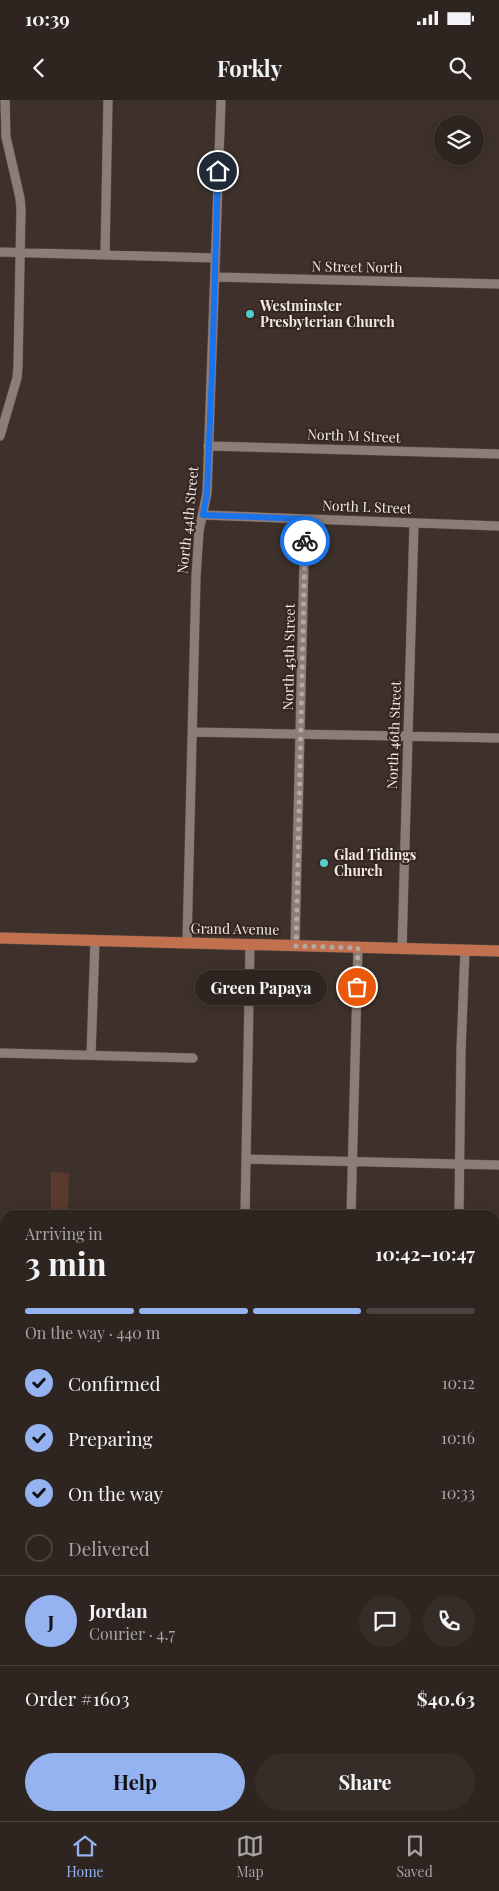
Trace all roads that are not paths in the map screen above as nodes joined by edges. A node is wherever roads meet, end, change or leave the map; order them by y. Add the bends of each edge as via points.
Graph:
1 (5, 100) edge
2 (108, 100) edge
3 (221, 100) edge
4 (0, 252) edge
5 (20, 252) junction
6 (105, 254) junction
7 (216, 258) junction
8 (215, 277) junction
9 (499, 284) edge
10 (0, 436) edge
11 (208, 446) junction
12 (499, 454) edge
13 (203, 515) junction
14 (305, 519) junction
15 (414, 523) junction
16 (499, 526) edge
17 (193, 732) junction
18 (301, 734) junction
19 (407, 736) junction
20 (499, 738) edge
21 (0, 938) edge
22 (95, 941) junction
23 (187, 943) junction
24 (250, 945) junction
25 (296, 946) junction
26 (358, 948) junction
27 (402, 949) junction
28 (465, 950) junction
29 (499, 951) edge
30 (0, 1053) edge
31 (92, 1055) junction
32 (193, 1058) dead end
33 (246, 1159) junction
34 (353, 1162) junction
35 (460, 1164) junction
36 (499, 1165) edge
37 (245, 1210) edge
38 (351, 1210) edge
39 (459, 1210) edge

1 - 5 street via 6,137 20,198
2 - 6 street
3 - 7 street, North 44th Street
4 - 5 street
5 - 6 street
5 - 10 street via 17,378
6 - 7 street
7 - 8 street, North 44th Street
8 - 9 street, N Street North
8 - 11 street, North 44th Street
11 - 12 street, North M Street
11 - 13 street, North 44th Street
13 - 14 street, North L Street
13 - 17 street, North 44th Street via 196,577
14 - 15 street, North L Street
14 - 18 street, North 45th Street
15 - 16 street, North L Street
15 - 19 street, North 46th Street
17 - 18 street
17 - 23 street, North 44th Street
18 - 19 street
18 - 25 street, North 45th Street
19 - 20 street
19 - 27 street, North 46th Street
21 - 22 main road, Grand Avenue
22 - 23 main road, Grand Avenue
22 - 31 street
23 - 24 main road, Grand Avenue
24 - 25 main road, Grand Avenue
24 - 33 street
25 - 26 main road, Grand Avenue
26 - 27 main road, Grand Avenue
26 - 34 street
27 - 28 main road, Grand Avenue
28 - 29 main road, Grand Avenue
28 - 35 street
30 - 31 street
31 - 32 street
33 - 34 street
33 - 37 street
34 - 35 street
34 - 38 street
35 - 36 street
35 - 39 street

